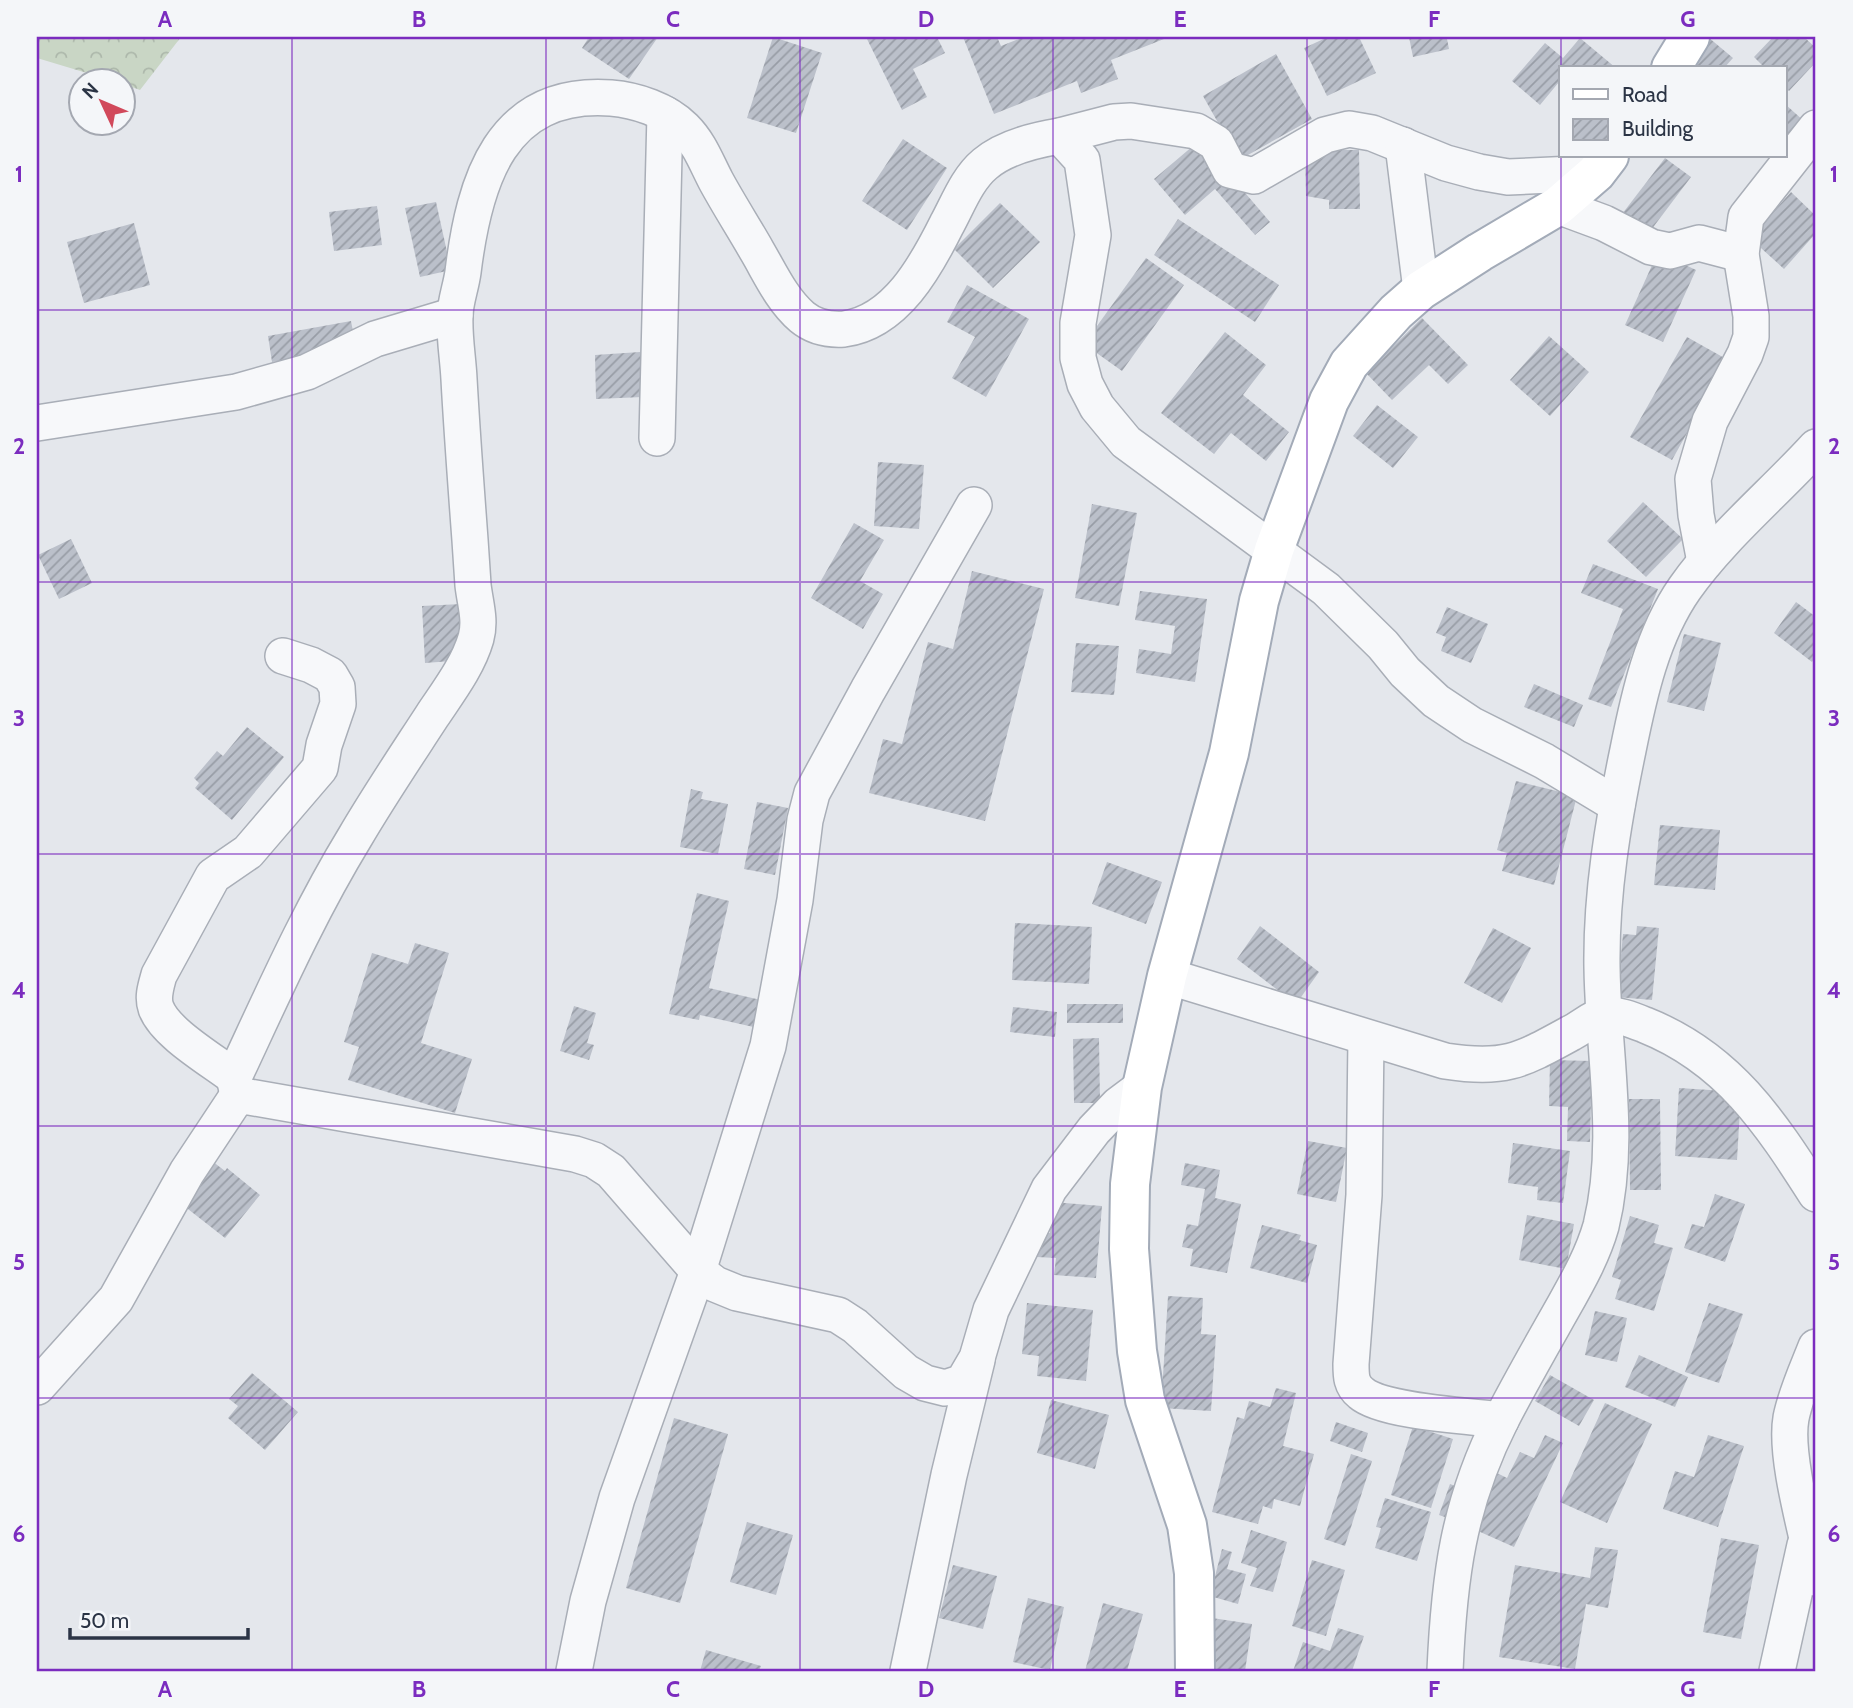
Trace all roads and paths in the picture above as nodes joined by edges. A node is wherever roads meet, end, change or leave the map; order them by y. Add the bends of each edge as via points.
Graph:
1 (1690, 37) edge
2 (1672, 66) edge
3 (665, 114) junction
4 (1816, 128) edge
5 (1060, 136) junction
6 (1404, 145) junction
7 (1602, 165) edge
8 (1558, 206) junction
9 (1741, 254) junction
10 (1421, 290) junction
11 (455, 315) junction
12 (37, 423) edge
13 (657, 438) dead end
14 (1816, 447) edge
15 (974, 505) dead end
16 (1274, 550) junction
17 (1706, 562) junction
18 (282, 656) dead end
19 (1617, 805) junction
20 (1167, 976) junction
21 (1605, 1015) junction
22 (1366, 1038) junction
23 (236, 1086) junction
24 (1142, 1087) junction
25 (1816, 1194) edge
26 (698, 1270) junction
27 (1816, 1346) edge
28 (977, 1358) junction
29 (37, 1387) edge
30 (1501, 1420) junction
31 (1808, 1533) junction
32 (1816, 1578) edge
33 (575, 1671) edge
34 (908, 1671) edge
35 (1195, 1671) edge
36 (1445, 1671) edge
37 (1777, 1671) edge

1 - 2 main road
3 - 5 street via 683,127 704,154 788,303 806,321 826,329 868,322 886,311 915,281 968,183 985,163 1030,141
3 - 11 street via 612,98 582,99 555,103 528,116 508,134 479,191
3 - 13 street
4 - 9 street via 1746,217
5 - 6 street via 1131,121 1196,131 1216,144 1230,170 1254,176 1325,135 1349,129
5 - 16 street via 1082,160 1093,235 1078,323 1078,358 1085,384 1126,442
6 - 7 street via 1446,163 1508,177
6 - 10 street
7 - 8 main road
8 - 9 street via 1651,247 1670,251 1699,243
8 - 10 main road
9 - 17 street via 1751,337 1710,421 1693,479
10 - 16 main road via 1349,364 1328,401
11 - 12 street via 375,340 307,372 236,392
11 - 23 street via 477,635 453,684 312,910
14 - 17 street
15 - 26 street via 812,793 768,1046
16 - 19 street via 1326,589 1436,701
16 - 20 main road via 1259,601 1229,753
17 - 19 street via 1665,622 1651,658
18 - 23 street via 330,675 337,687 338,704 320,768 248,852 213,876 159,975 154,993 155,1006 171,1029
19 - 21 street via 1603,923
20 - 22 street
20 - 24 main road
21 - 22 street via 1536,1053 1508,1063 1478,1066
21 - 25 street via 1663,1032 1716,1065 1748,1096
21 - 30 street via 1611,1157 1600,1230 1588,1262
22 - 30 street via 1364,1195 1352,1382 1362,1394 1395,1406
23 - 26 street via 594,1160 611,1171
23 - 29 street via 116,1299
24 - 28 street via 1094,1130 1049,1189 991,1310
24 - 35 main road via 1130,1184 1136,1340 1145,1400 1187,1525 1194,1573
26 - 28 street via 737,1293 838,1315 925,1383 944,1388 962,1382
26 - 33 street via 617,1498 588,1601
27 - 31 street via 1791,1420 1794,1468
28 - 34 street
30 - 36 street via 1464,1513 1449,1592
31 - 32 street
31 - 37 street

